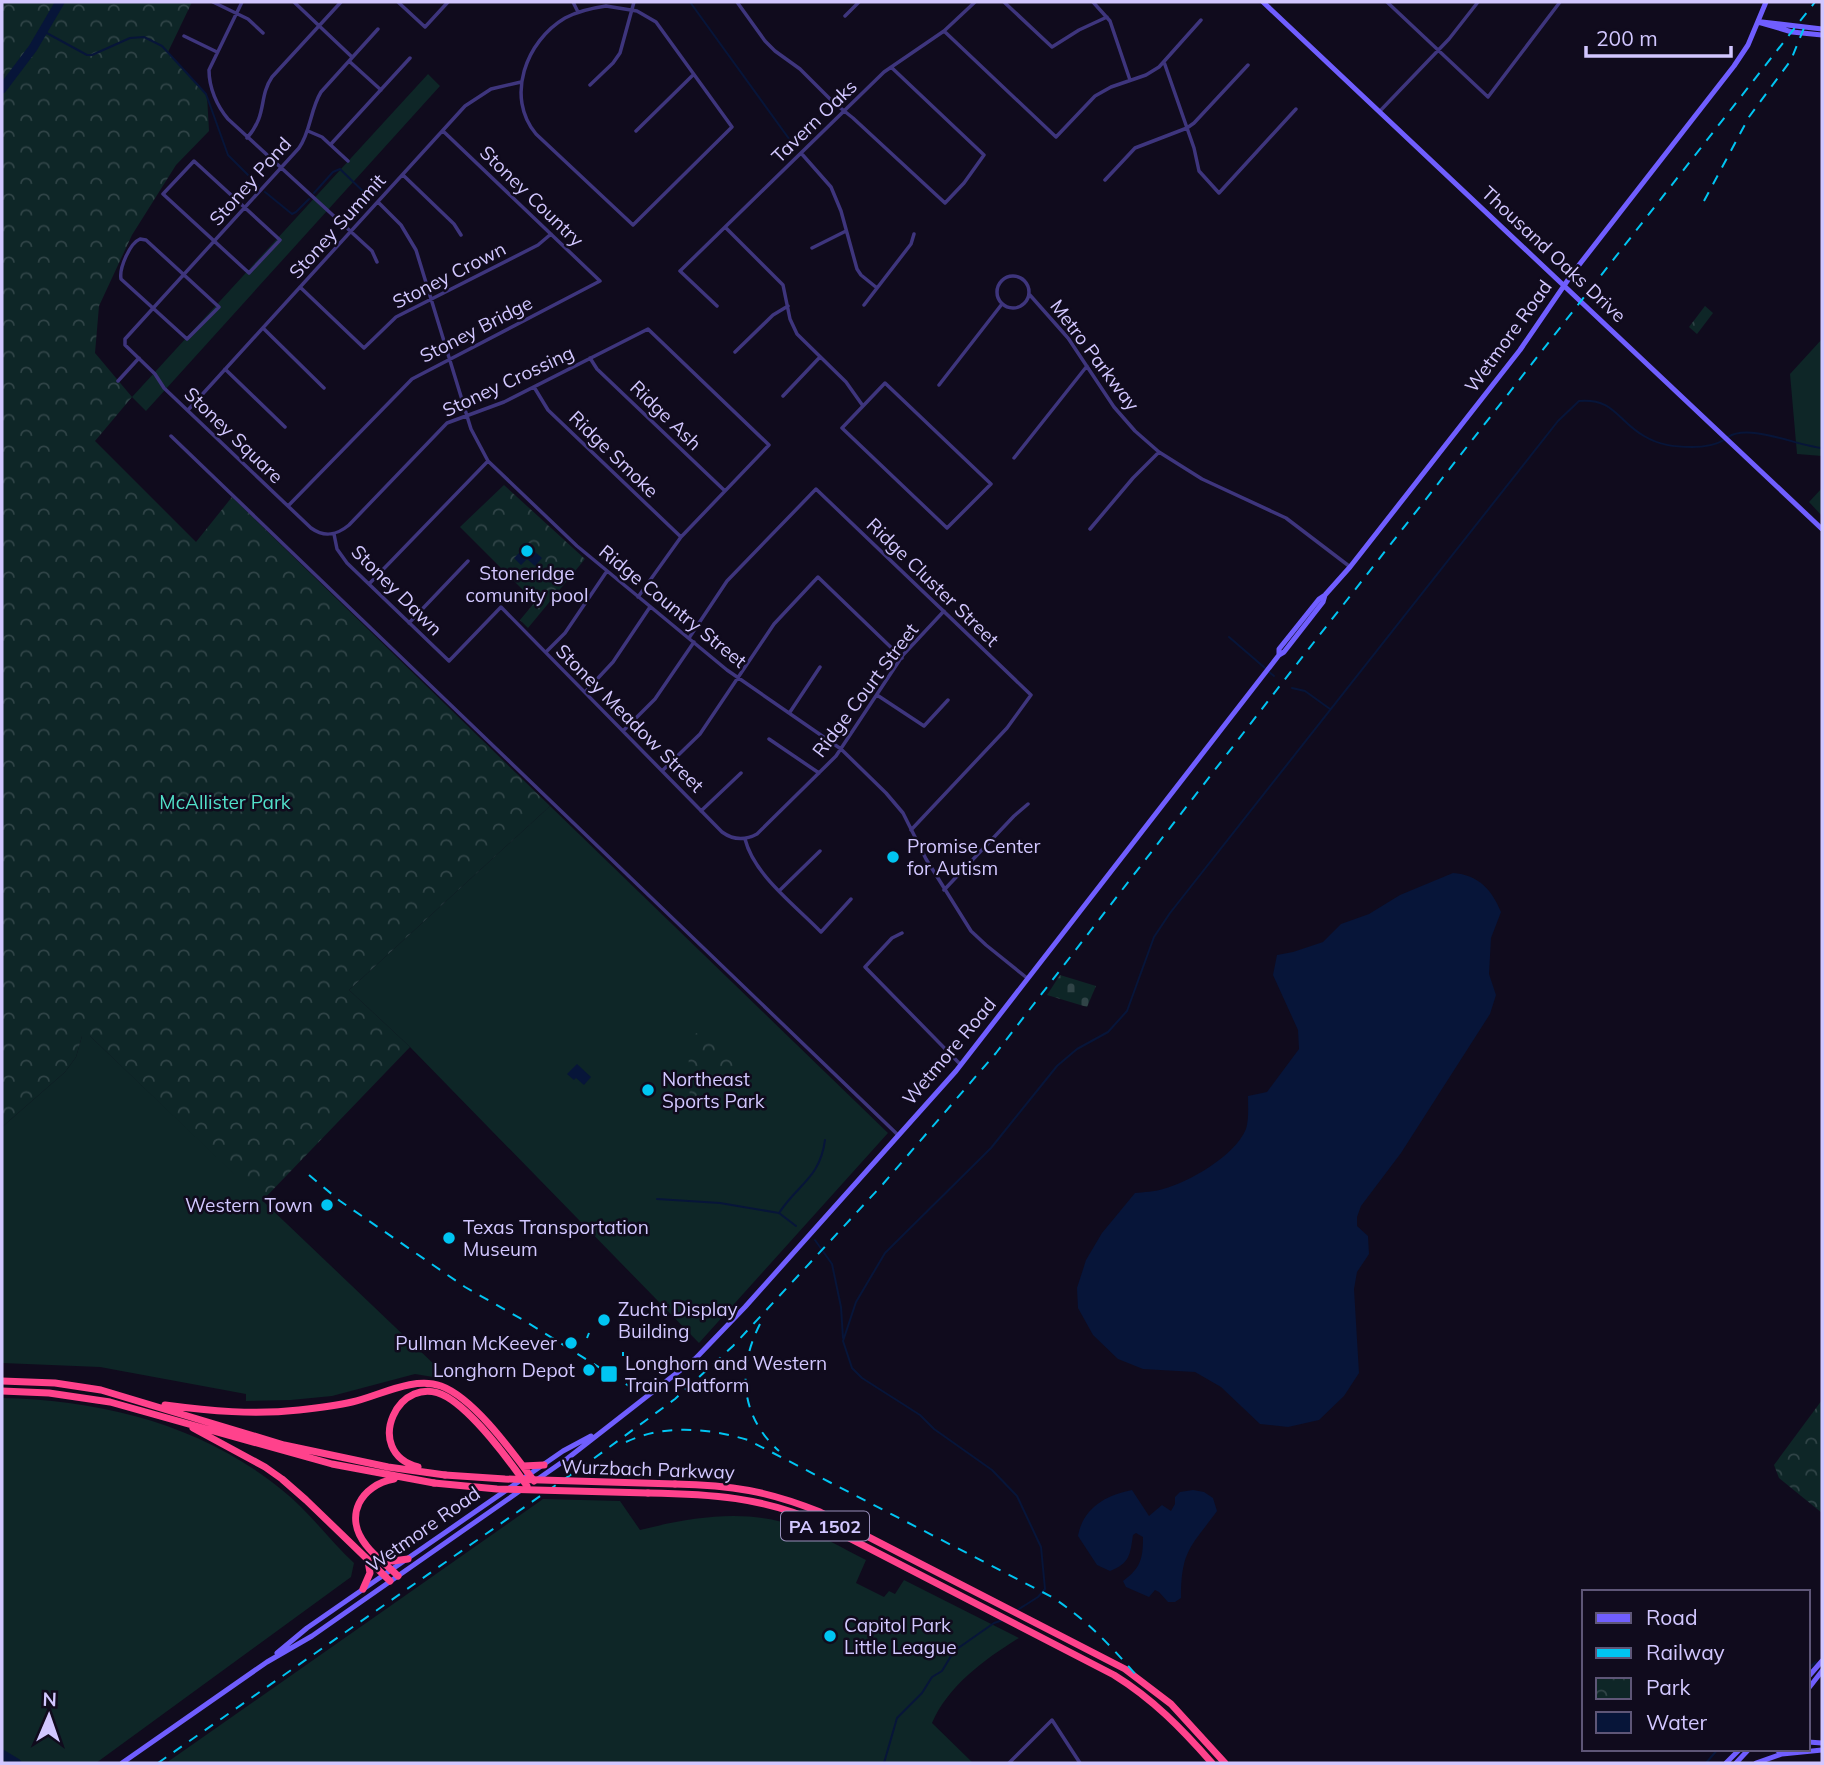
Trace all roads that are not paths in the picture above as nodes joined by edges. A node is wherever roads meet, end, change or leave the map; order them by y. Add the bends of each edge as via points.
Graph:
1 (213, 2) edge
2 (242, 2) edge
3 (294, 2) edge
4 (341, 2) edge
5 (398, 2) edge
6 (448, 2) edge
7 (573, 2) edge
8 (634, 2) edge
9 (737, 2) edge
10 (859, 2) edge
11 (975, 2) edge
12 (1004, 2) edge
13 (1093, 2) edge
14 (1263, 2) edge
15 (1387, 2) edge
16 (1478, 2) edge
17 (1560, 2) edge
18 (1766, 2) edge
19 (631, 9) junction
20 (578, 12) junction
21 (236, 13) junction
22 (845, 16) dead end
23 (1107, 17) junction
24 (1201, 20) dead end
25 (1758, 22) junction
26 (318, 25) junction
27 (378, 29) dead end
28 (1822, 29) edge
29 (944, 31) junction
30 (263, 33) dead end
31 (1822, 35) edge
32 (184, 36) dead end
33 (1438, 50) junction
34 (217, 52) junction
35 (410, 58) dead end
36 (351, 59) junction
37 (1164, 62) junction
38 (1248, 65) dead end
39 (891, 67) junction
40 (693, 75) junction
41 (1130, 80) junction
42 (521, 82) junction
43 (590, 85) dead end
44 (381, 90) junction
45 (1296, 109) dead end
46 (844, 111) junction
47 (1380, 111) junction
48 (1187, 128) junction
49 (308, 131) junction
50 (443, 131) junction
51 (636, 131) dead end
52 (247, 138) junction
53 (331, 144) junction
54 (801, 153) junction
55 (348, 161) dead end
56 (281, 168) junction
57 (403, 175) junction
58 (1105, 180) dead end
59 (378, 202) junction
60 (245, 208) junction
61 (726, 228) junction
62 (846, 231) junction
63 (351, 232) junction
64 (552, 234) junction
65 (914, 234) dead end
66 (461, 235) dead end
67 (214, 242) junction
68 (813, 248) dead end
69 (377, 262) dead end
70 (183, 274) junction
71 (600, 281) joint
72 (1564, 285) junction
73 (300, 287) junction
74 (877, 288) junction
75 (1029, 294) junction
76 (431, 300) junction
77 (1002, 304) junction
78 (864, 305) dead end
79 (718, 306) dead end
80 (788, 306) junction
81 (152, 308) junction
82 (263, 328) junction
83 (124, 342) joint
84 (735, 352) dead end
85 (820, 356) junction
86 (139, 358) junction
87 (449, 358) junction
88 (590, 358) junction
89 (1087, 366) junction
90 (225, 369) junction
91 (118, 381) dead end
92 (939, 385) dead end
93 (534, 387) junction
94 (324, 388) dead end
95 (783, 396) dead end
96 (863, 406) junction
97 (187, 410) junction
98 (467, 416) junction
99 (285, 427) dead end
100 (171, 436) dead end
101 (1158, 452) junction
102 (1014, 458) dead end
103 (488, 461) junction
104 (725, 491) junction
105 (288, 506) junction
106 (1090, 529) dead end
107 (1822, 529) edge
108 (334, 534) junction
109 (681, 537) junction
110 (468, 561) dead end
111 (1350, 567) junction
112 (607, 571) junction
113 (369, 584) junction
114 (638, 597) junction
115 (650, 607) junction
116 (944, 611) junction
117 (409, 623) junction
118 (690, 638) junction
119 (694, 642) junction
120 (546, 652) junction
121 (902, 658) junction
122 (449, 661) joint
123 (820, 667) dead end
124 (738, 678) junction
125 (585, 692) junction
126 (877, 695) junction
127 (948, 700) dead end
128 (790, 712) junction
129 (623, 731) junction
130 (769, 739) dead end
131 (841, 749) junction
132 (662, 771) junction
133 (741, 773) dead end
134 (819, 774) junction
135 (1028, 804) dead end
136 (701, 811) junction
137 (911, 830) junction
138 (745, 839) junction
139 (820, 850) dead end
140 (780, 890) junction
141 (944, 890) junction
142 (851, 899) dead end
143 (902, 933) dead end
144 (1027, 978) junction
145 (961, 1065) junction
146 (898, 1135) junction
147 (2, 1381) edge
148 (2, 1391) edge
149 (130, 1398) junction
150 (177, 1420) junction
151 (603, 1429) junction
152 (510, 1462) junction
153 (544, 1465) junction
154 (523, 1466) junction
155 (445, 1475) junction
156 (402, 1478) junction
157 (528, 1481) junction
158 (507, 1491) junction
159 (367, 1558) junction
160 (380, 1559) junction
161 (408, 1559) junction
162 (391, 1575) junction
163 (363, 1589) junction
164 (1822, 1661) edge
165 (267, 1662) junction
166 (1822, 1671) edge
167 (1810, 1675) edge
168 (1810, 1686) edge
169 (1822, 1750) edge
170 (1778, 1751) edge
171 (1782, 1754) junction
172 (122, 1763) edge
173 (1009, 1763) edge
174 (1080, 1763) edge
175 (1212, 1763) edge
176 (1226, 1763) edge
177 (1756, 1763) edge

1 - 21 street
2 - 21 street
3 - 26 street
4 - 26 street
5 - 6 street via 425,27
7 - 20 street
8 - 19 street
9 - 46 street via 770,46
10 - 22 street
11 - 29 street, Tavern Oaks
12 - 23 street via 1052,47
13 - 23 street
14 - 47 main road, Thousand Oaks Drive
15 - 33 street
16 - 33 street
17 - 33 street via 1488,97
18 - 25 main road, Wetmore Road
19 - 20 street via 606,6
19 - 40 street via 656,22
19 - 43 street via 620,53
20 - 42 street via 540,40
21 - 30 street
21 - 34 street
23 - 41 street
24 - 37 street
25 - 28 main road
25 - 31 main road
25 - 72 main road, Wetmore Road via 1734,66
26 - 36 street
26 - 52 street via 268,82 260,122
27 - 36 street, Stoney Pond
29 - 39 street, Tavern Oaks
29 - 41 street via 1056,137 1095,96
32 - 34 street
33 - 47 street
34 - 52 street via 209,74 216,101
35 - 44 street
36 - 44 street
36 - 49 street, Stoney Pond via 316,100
37 - 41 street
37 - 48 street
38 - 48 street
39 - 46 street, Tavern Oaks
39 - 46 street via 984,155 945,203
40 - 42 street via 732,127 632,225 529,125 522,107
40 - 51 street
42 - 50 street, Stoney Summit via 500,85 475,97
44 - 53 street
45 - 48 street via 1219,193 1199,171
46 - 54 street, Tavern Oaks
47 - 72 main road, Thousand Oaks Drive
48 - 58 street via 1135,148
49 - 53 street
49 - 56 street, Stoney Pond
50 - 57 street, Stoney Summit
50 - 64 street, Stoney Country
52 - 56 street
53 - 55 street
54 - 61 street, Tavern Oaks
54 - 62 street via 831,187
56 - 60 street, Stoney Pond
56 - 63 street
57 - 59 street, Stoney Summit
57 - 66 street
59 - 63 street, Stoney Summit
59 - 76 street, Ridge Country Street via 411,240
60 - 67 street, Stoney Pond
60 - 67 street via 280,240 249,273
60 - 67 street via 194,161 163,194
61 - 79 street, Tavern Oaks via 680,271
61 - 80 street via 778,278
62 - 68 street
62 - 74 street via 857,269
63 - 69 street via 375,254
63 - 73 street, Stoney Summit
64 - 71 street, Stoney Country
64 - 76 street, Stoney Crown
65 - 74 street
67 - 70 street, Stoney Pond
70 - 81 street, Stoney Pond
70 - 81 street via 219,307 187,339
70 - 81 street via 146,240 134,242 120,276
71 - 87 street, Stoney Bridge
72 - 107 main road, Thousand Oaks Drive
72 - 111 main road, Wetmore Road via 1520,350
73 - 76 street, Stoney Crown via 364,348 396,317
73 - 82 street, Stoney Summit
74 - 78 street
75 - 77 street via 1016,308
75 - 77 street via 1025,281 1007,277 997,291
75 - 89 street, Metro Parkway
76 - 87 street, Ridge Country Street
77 - 92 street
80 - 84 street
80 - 85 street via 797,334
81 - 83 street, Stoney Pond
82 - 90 street, Stoney Summit
82 - 94 street
83 - 86 street, Stoney Square
85 - 95 street
85 - 96 street
86 - 91 street
86 - 97 street, Stoney Square
87 - 98 street, Ridge Country Street
87 - 105 street, Stoney Bridge via 412,379
88 - 93 street, Stoney Crossing
88 - 104 street, Ridge Ash
88 - 104 street, Stoney Crossing via 648,329 769,444
89 - 101 street, Metro Parkway via 1127,422
89 - 102 street
90 - 97 street, Stoney Summit
90 - 99 street
93 - 98 street, Stoney Crossing
93 - 109 street, Ridge Smoke via 548,410
96 - 96 street via 842,428 947,528 990,484 885,383
97 - 105 street, Stoney Square
98 - 103 street, Ridge Country Street
98 - 108 street, Stoney Crossing via 442,427 349,525
100 - 146 street
101 - 106 street
101 - 111 street, Metro Parkway via 1202,479 1286,518
103 - 112 street, Ridge Country Street
103 - 113 street
104 - 109 street
105 - 108 street, Stoney Square via 316,532
108 - 113 street, Stoney Dawn via 343,558
109 - 114 street
110 - 117 street
111 - 144 main road, Wetmore Road
112 - 114 street, Ridge Country Street
112 - 120 street via 565,633
113 - 117 street, Stoney Dawn
114 - 115 street, Ridge Country Street
115 - 118 street, Ridge Country Street
115 - 125 street via 613,662
116 - 118 street, Ridge Cluster Street via 816,489 727,581
116 - 121 street, Ridge Court Street
116 - 137 street, Ridge Cluster Street via 1031,695 1007,728
117 - 122 street, Stoney Dawn
118 - 119 street, Ridge Country Street
119 - 124 street, Ridge Country Street
119 - 129 street via 655,699
120 - 122 street, Stoney Meadow Street via 501,607
120 - 125 street, Stoney Meadow Street
121 - 124 street via 818,577 779,617
121 - 126 street, Ridge Court Street
123 - 128 street
124 - 128 street, Ridge Country Street
124 - 132 street via 700,734
125 - 129 street, Stoney Meadow Street
126 - 127 street via 924,726
126 - 131 street, Ridge Court Street
128 - 131 street, Ridge Country Street
129 - 132 street, Stoney Meadow Street
130 - 134 street
131 - 134 street, Ridge Court Street
131 - 137 street, Ridge Country Street via 886,793
132 - 136 street, Stoney Meadow Street
133 - 136 street
134 - 138 street, Ridge Court Street via 757,834
135 - 141 street
136 - 138 street, Stoney Meadow Street via 724,834
137 - 141 street, Ridge Country Street
138 - 140 street via 752,860
139 - 140 street
140 - 142 street via 821,932
141 - 144 street, Ridge Country Street via 978,938
143 - 145 street via 865,967
144 - 145 main road, Wetmore Road
145 - 146 main road, Wetmore Road
146 - 151 main road, Wetmore Road via 696,1358
147 - 149 highway, Wurzbach Parkway / PA 1502 via 71,1385
148 - 150 highway, Wurzbach Parkway / PA 1502 via 82,1397
149 - 154 highway via 212,1411 260,1413 331,1406 413,1385 437,1385 469,1405
149 - 155 highway, Wurzbach Parkway / PA 1502 via 284,1445
150 - 156 highway, Wurzbach Parkway / PA 1502 via 276,1450
150 - 159 highway via 282,1479
151 - 153 main road, Wetmore Road
151 - 157 main road, Wetmore Road via 568,1458
152 - 155 highway via 447,1398 434,1393 412,1395 394,1412 391,1444 409,1465
152 - 157 highway
152 - 158 highway
153 - 154 highway
153 - 157 main road, Wetmore Road
154 - 157 highway
155 - 176 highway, Wurzbach Parkway / PA 1502, bridge via 736,1487 792,1500 1110,1660 1171,1704
156 - 160 highway via 375,1485 358,1504 358,1533
156 - 175 highway, Wurzbach Parkway / PA 1502, bridge via 497,1489 714,1494 784,1509 820,1523 1096,1665 1168,1715
157 - 158 main road, Wetmore Road
157 - 162 main road, Wetmore Road
158 - 161 main road, Wetmore Road
159 - 162 highway
159 - 163 highway via 370,1573
160 - 161 highway
160 - 162 highway
161 - 162 main road, Wetmore Road
162 - 163 main road, Wetmore Road
162 - 165 main road, Wetmore Road via 312,1636
163 - 165 main road, Wetmore Road
164 - 167 main road
165 - 172 main road, Wetmore Road
166 - 168 main road
169 - 171 main road
170 - 171 main road
171 - 177 main road
173 - 174 street via 1052,1720

